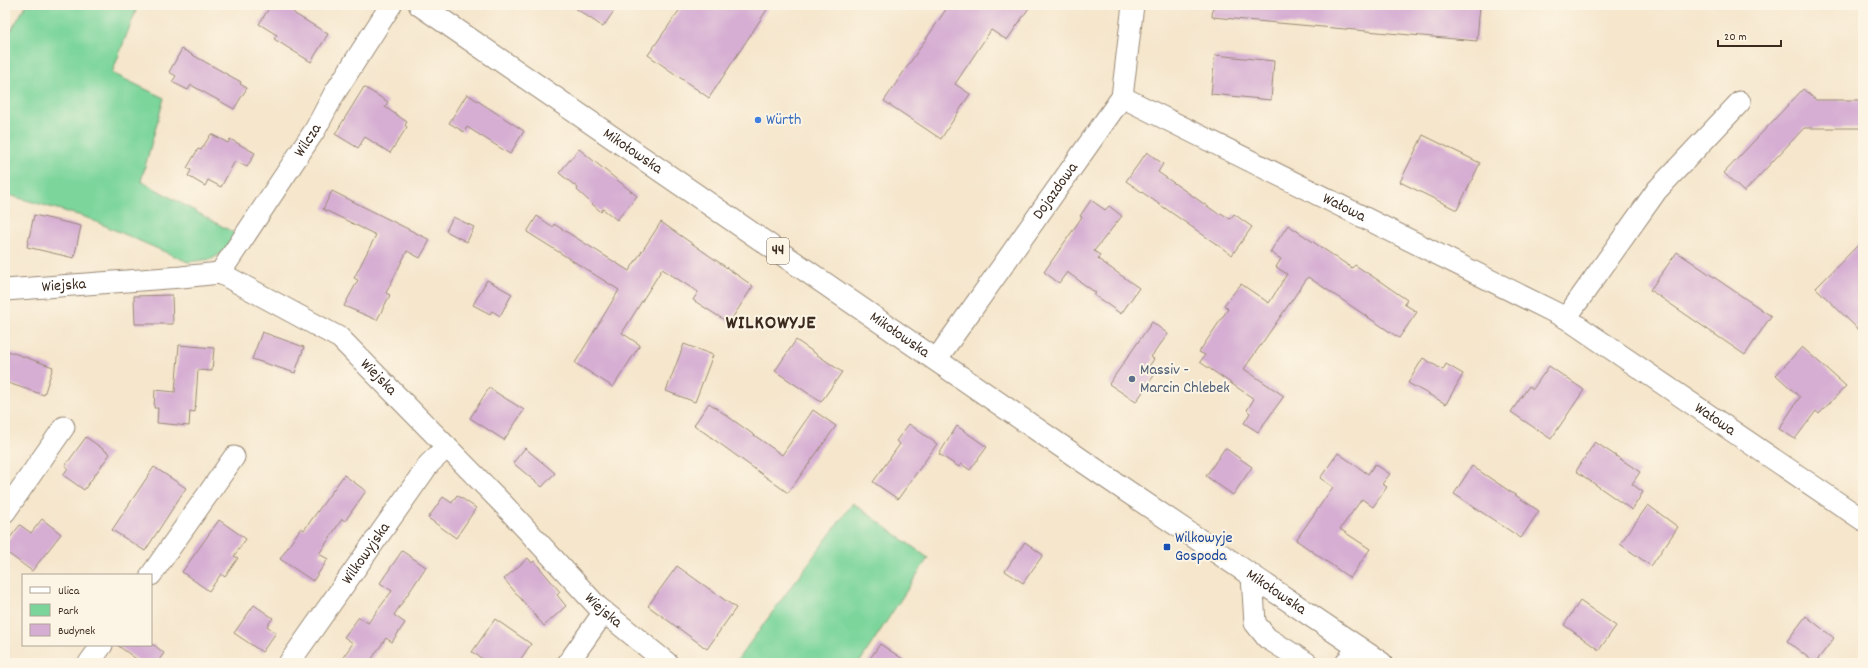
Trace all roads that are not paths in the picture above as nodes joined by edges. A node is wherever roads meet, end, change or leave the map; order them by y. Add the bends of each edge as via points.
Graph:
1 (391, 5) edge
2 (420, 5) edge
3 (1133, 5) edge
4 (1122, 97) junction
5 (1740, 102) dead end
6 (220, 272) junction
7 (5, 290) edge
8 (1566, 318) junction
9 (936, 360) junction
10 (64, 428) dead end
11 (447, 447) junction
12 (234, 457) dead end
13 (5, 512) edge
14 (1863, 520) edge
15 (152, 574) edge
16 (1252, 576) junction
17 (604, 612) junction
18 (101, 646) edge
19 (1352, 655) edge
20 (89, 663) edge
21 (288, 663) edge
22 (568, 663) edge
23 (668, 663) edge
24 (1307, 663) edge
25 (1381, 663) edge

1 - 6 street, Wilcza via 314,130
2 - 9 main road, Mikołowska / 44
3 - 4 street, Dojazdowa
4 - 8 street, Wałowa
4 - 9 street, Dojazdowa
5 - 8 street via 1650,199
6 - 7 street, Wiejska
6 - 11 street, Wiejska via 340,338
8 - 14 street, Wałowa
9 - 16 main road, Mikołowska / 44
10 - 13 street
11 - 17 street, Wiejska
11 - 21 street, Wilkowyjska via 429,464
12 - 15 street
16 - 19 main road, Mikołowska / 44
16 - 24 street via 1254,623 1268,638
17 - 22 street
17 - 23 street, Wiejska
18 - 20 street
19 - 25 main road, Mikołowska / 44

